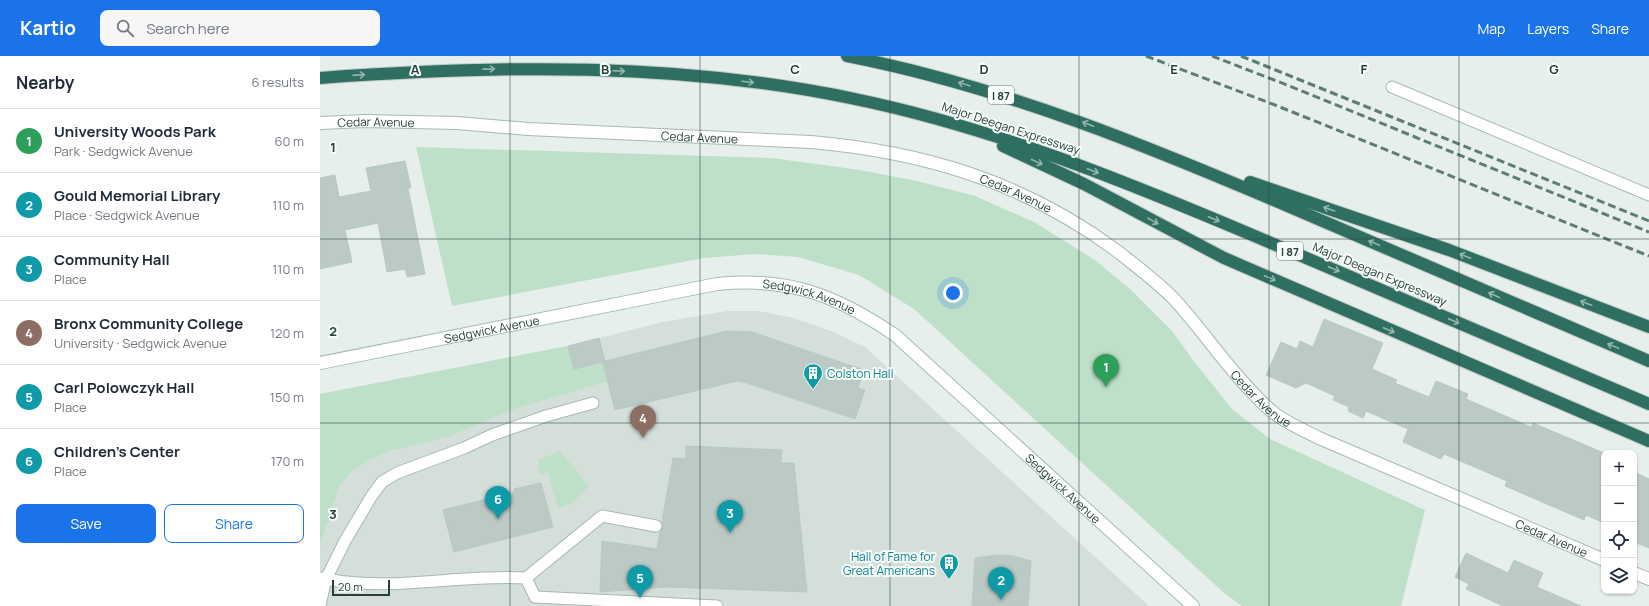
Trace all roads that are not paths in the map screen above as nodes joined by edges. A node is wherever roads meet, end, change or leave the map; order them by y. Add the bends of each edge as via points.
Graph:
1 (847, 56) edge
2 (320, 78) edge
3 (1392, 87) dead end
4 (924, 115) junction
5 (320, 123) edge
6 (1150, 149) junction
7 (1649, 195) edge
8 (1649, 327) edge
9 (1649, 361) edge
10 (320, 363) edge
11 (593, 402) dead end
12 (1649, 404) edge
13 (1649, 441) edge
14 (656, 526) dead end
15 (1601, 559) edge
16 (1637, 574) edge
17 (323, 578) edge
18 (526, 578) junction
19 (1649, 579) edge
20 (320, 605) edge
21 (717, 606) edge
22 (1193, 606) edge

6 -> 1 highway, I 87 via 1017,100 949,79
2 -> 4 highway, Major Deegan Expressway / I 87 via 501,69 643,72 714,77 782,86
3 - 7 lane
4 -> 12 highway, Major Deegan Expressway / I 87 via 1059,158 1189,208
4 -> 13 highway via 1061,172 1224,258
5 - 15 street, Cedar Avenue via 457,123 528,129 811,142 911,156 955,168 1009,189 1058,213 1099,238 1136,266 1172,297 1232,372 1273,412 1289,423
8 -> 6 highway via 1441,247
9 -> 6 highway, I 87
10 - 22 street, Sedgwick Avenue via 709,285 759,282 811,292 855,309 895,335
11 - 17 lane via 492,435 397,473 382,482 370,497
14 - 18 lane via 602,516
16 - 19 street
17 - 18 lane via 352,584 435,582 497,576
17 - 20 lane
18 - 21 lane via 535,597

